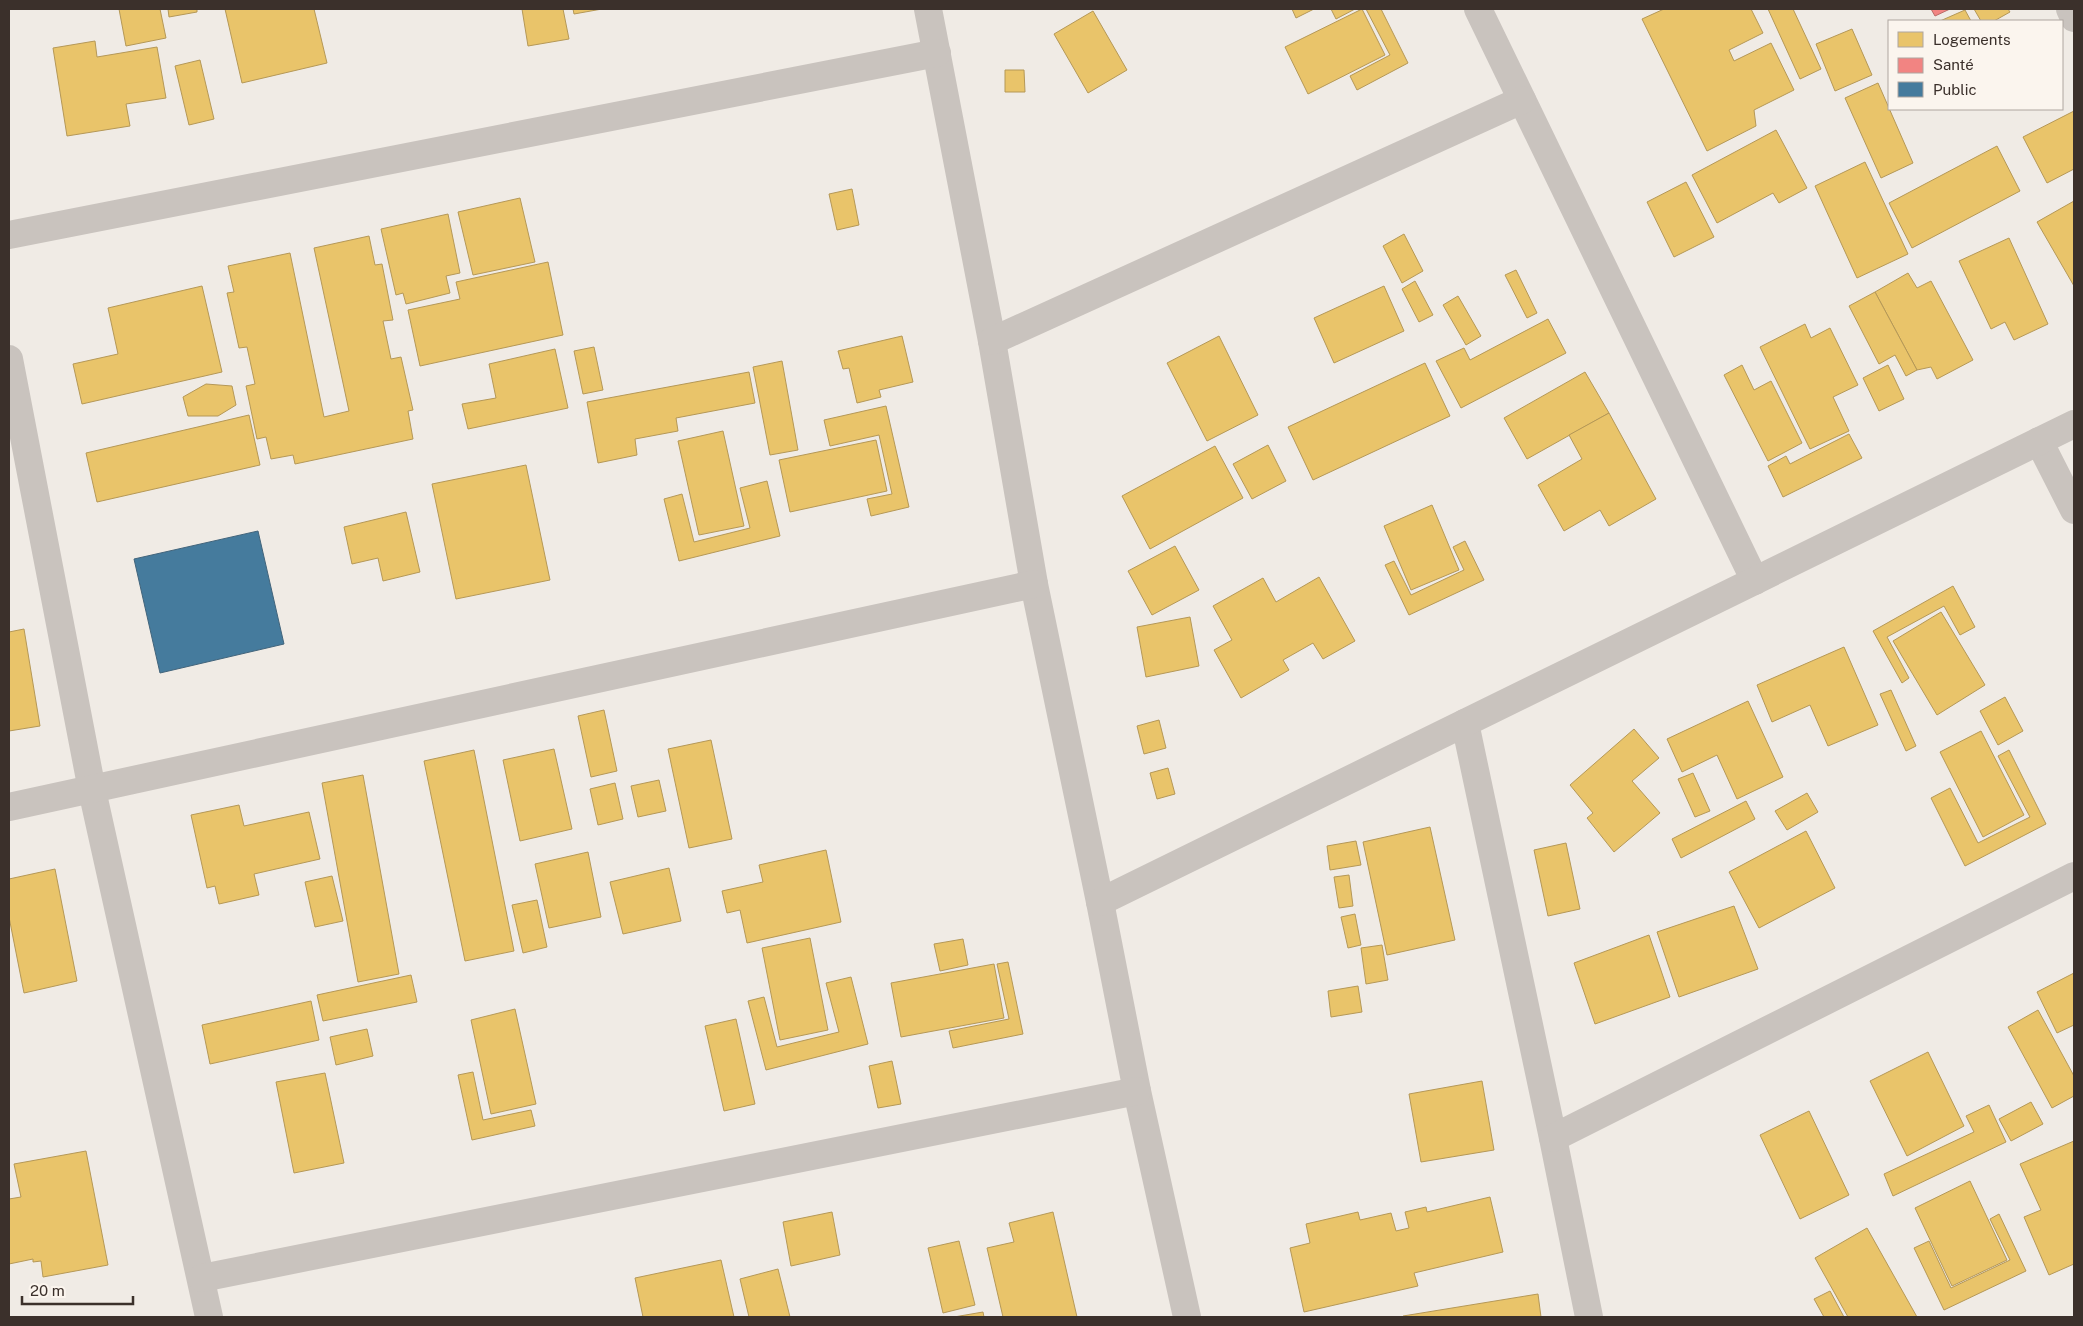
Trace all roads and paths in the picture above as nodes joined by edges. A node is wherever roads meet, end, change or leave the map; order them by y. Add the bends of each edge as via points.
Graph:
1 (928, 9) edge
2 (1478, 9) edge
3 (2070, 9) edge
4 (2074, 18) edge
5 (937, 53) junction
6 (1522, 100) junction
7 (9, 235) edge
8 (992, 340) junction
9 (9, 359) edge
10 (2074, 424) edge
11 (2039, 441) junction
12 (2074, 510) edge
13 (1755, 581) junction
14 (1034, 584) junction
15 (1465, 724) junction
16 (92, 790) junction
17 (9, 807) edge
18 (2074, 876) edge
19 (1100, 902) junction
20 (1136, 1091) junction
21 (1553, 1138) junction
22 (202, 1278) junction
23 (209, 1317) edge
24 (1187, 1317) edge
25 (1589, 1317) edge

1 - 5 street
2 - 6 street
3 - 4 street
5 - 7 street
5 - 8 street
6 - 8 street
6 - 13 street
8 - 14 street
9 - 16 street
10 - 11 street
11 - 12 street
11 - 13 street
13 - 15 street
14 - 16 street
14 - 19 street
15 - 19 street
15 - 21 street
16 - 17 street
16 - 22 street
18 - 21 street
19 - 20 street
20 - 22 street
20 - 24 street
21 - 25 street
22 - 23 street

